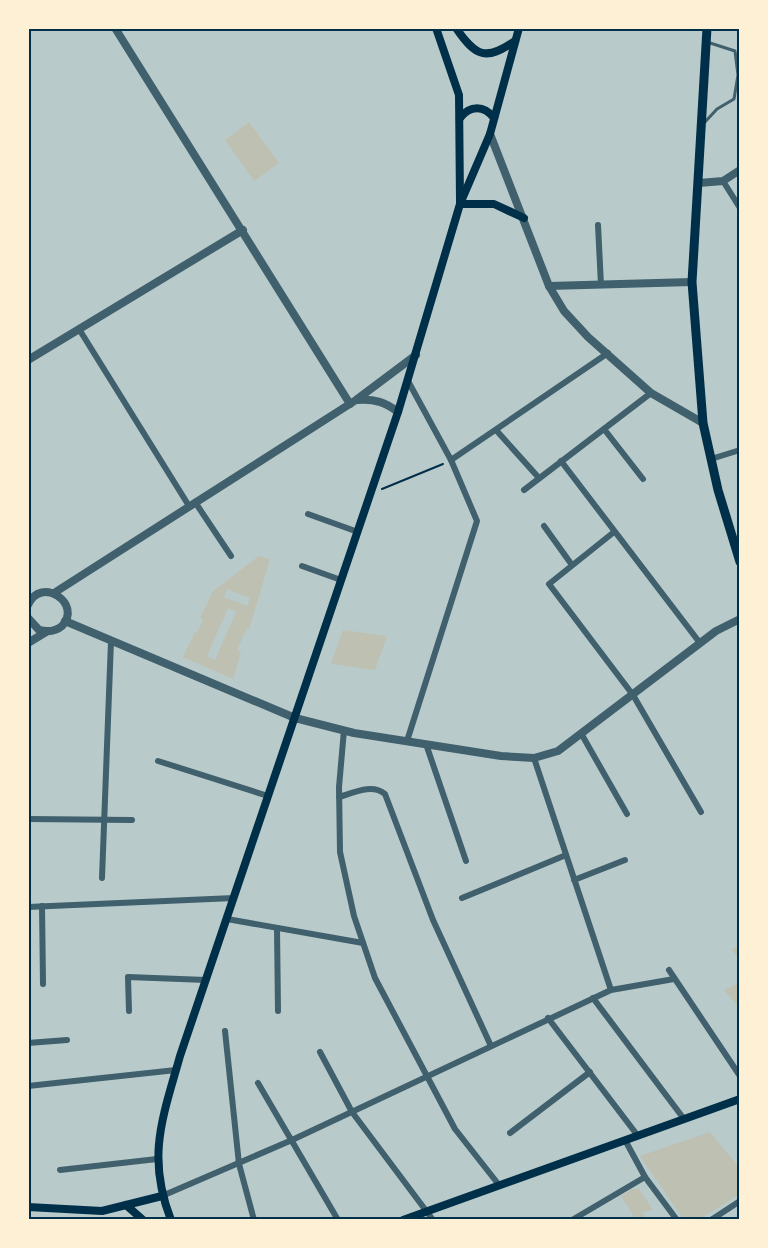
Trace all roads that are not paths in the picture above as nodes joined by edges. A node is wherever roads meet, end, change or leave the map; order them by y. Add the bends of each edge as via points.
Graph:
1 (115, 28) edge
2 (436, 28) edge
3 (456, 28) edge
4 (519, 28) edge
5 (706, 28) edge
6 (515, 40) junction
7 (706, 42) junction
8 (460, 118) junction
9 (494, 118) junction
10 (702, 126) junction
11 (490, 134) junction
12 (740, 170) edge
13 (723, 180) junction
14 (699, 183) junction
15 (460, 204) junction
16 (740, 208) edge
17 (524, 218) junction
18 (598, 225) dead end
19 (243, 230) junction
20 (692, 282) junction
21 (601, 285) junction
22 (549, 286) junction
23 (80, 329) junction
24 (608, 353) junction
25 (417, 354) junction
26 (28, 360) edge
27 (408, 381) junction
28 (651, 393) junction
29 (353, 402) junction
30 (398, 412) junction
31 (703, 423) junction
32 (604, 429) junction
33 (496, 430) junction
34 (740, 450) edge
35 (711, 459) junction
36 (451, 460) junction
37 (561, 462) junction
38 (539, 478) junction
39 (643, 479) dead end
40 (524, 489) dead end
41 (192, 504) junction
42 (308, 514) dead end
43 (544, 526) dead end
44 (358, 532) junction
45 (614, 532) junction
46 (231, 556) dead end
47 (740, 562) edge
48 (302, 566) dead end
49 (572, 566) junction
50 (341, 580) junction
51 (54, 593) junction
52 (28, 605) edge
53 (28, 618) edge
54 (740, 619) edge
55 (65, 621) junction
56 (46, 632) junction
57 (111, 641) junction
58 (28, 643) edge
59 (700, 643) junction
60 (633, 695) junction
61 (295, 718) junction
62 (344, 730) junction
63 (582, 735) junction
64 (406, 741) junction
65 (426, 744) junction
66 (534, 758) junction
67 (158, 761) dead end
68 (268, 796) junction
69 (339, 797) junction
70 (701, 812) dead end
71 (627, 814) dead end
72 (28, 819) edge
73 (103, 820) junction
74 (132, 820) dead end
75 (566, 855) junction
76 (625, 860) dead end
77 (466, 861) dead end
78 (102, 878) dead end
79 (574, 880) junction
80 (234, 898) junction
81 (462, 898) dead end
82 (42, 906) junction
83 (28, 907) edge
84 (227, 919) junction
85 (277, 928) junction
86 (363, 943) junction
87 (669, 970) dead end
88 (674, 979) junction
89 (206, 981) junction
90 (43, 984) dead end
91 (611, 990) junction
92 (593, 998) junction
93 (129, 1011) dead end
94 (278, 1011) dead end
95 (548, 1018) junction
96 (225, 1031) dead end
97 (67, 1040) dead end
98 (28, 1043) edge
99 (491, 1046) junction
100 (320, 1053) dead end
101 (176, 1070) junction
102 (590, 1072) junction
103 (426, 1076) junction
104 (740, 1076) edge
105 (258, 1083) dead end
106 (28, 1086) edge
107 (740, 1099) edge
108 (352, 1112) junction
109 (684, 1119) junction
110 (510, 1133) dead end
111 (638, 1136) junction
112 (292, 1140) junction
113 (624, 1140) junction
114 (157, 1159) junction
115 (239, 1164) junction
116 (60, 1170) dead end
117 (645, 1177) junction
118 (499, 1185) junction
119 (162, 1196) junction
120 (740, 1201) edge
121 (126, 1205) junction
122 (28, 1207) edge
123 (427, 1211) junction
124 (585, 1212) junction
125 (143, 1220) edge
126 (171, 1220) edge
127 (254, 1220) edge
128 (338, 1220) edge
129 (403, 1220) edge
130 (434, 1220) edge
131 (572, 1220) edge
132 (591, 1220) edge
133 (677, 1220) edge
134 (711, 1220) edge

1 - 19 street
2 - 8 main road via 459,95
3 - 6 main road via 474,50 485,55 497,53
4 - 6 main road
5 - 7 main road
6 - 9 main road
7 - 10 main road
7 - 10 lane via 735,51 738,75 734,99 717,109
8 - 9 main road via 477,107
8 - 15 main road
9 - 11 main road
10 - 14 main road
11 - 15 main road
11 - 17 street
12 - 13 street
13 - 14 street
13 - 16 street
14 - 20 main road
15 - 17 main road via 494,204
15 - 25 main road
17 - 22 street
18 - 21 street
19 - 23 street
19 - 29 street
20 - 21 street
20 - 31 main road
21 - 22 street
22 - 24 street via 564,310
23 - 26 street
23 - 41 street
24 - 28 street
24 - 33 street
25 - 27 main road
25 - 29 street
27 - 30 main road
27 - 36 street
28 - 31 street
28 - 32 street
29 - 30 street via 372,399 387,403
29 - 41 street
30 - 44 main road
31 - 35 main road
32 - 37 street
32 - 39 street
33 - 36 street
33 - 38 street
34 - 35 street
35 - 47 main road
36 - 64 street via 477,521
37 - 38 street
37 - 45 street
38 - 40 street
41 - 46 street
41 - 51 street
42 - 44 street
43 - 49 street
44 - 50 main road
45 - 49 street
45 - 59 street
48 - 50 street
49 - 60 street via 549,584
50 - 61 main road
51 - 52 street via 41,593
51 - 55 street via 65,602
53 - 56 street
54 - 59 street
55 - 56 street via 57,630
55 - 57 street
56 - 58 street
57 - 61 street
57 - 73 street
59 - 60 street
60 - 63 street
60 - 70 street
61 - 62 street
61 - 68 main road
62 - 64 street
62 - 69 street
63 - 66 street via 558,751
63 - 71 street
64 - 65 street
65 - 66 street
65 - 77 street
66 - 75 street
67 - 68 street
68 - 80 main road
69 - 86 street via 340,852
69 - 99 street via 372,788 385,794 433,920
72 - 73 street
73 - 74 street
73 - 78 street
75 - 79 street
75 - 81 street
76 - 79 street
79 - 91 street
80 - 82 street
80 - 84 main road
82 - 83 street
82 - 90 street
84 - 85 street
84 - 89 main road
85 - 86 street
85 - 94 street
86 - 103 street via 375,978
87 - 88 street
88 - 91 street
88 - 104 street
89 - 93 street via 128,977
89 - 101 main road
91 - 92 street
92 - 95 street
92 - 109 street
95 - 99 street
95 - 102 street
96 - 115 street
97 - 98 street
99 - 103 street
100 - 108 street
101 - 106 street
101 - 114 main road
102 - 110 street
102 - 111 street
103 - 108 street
103 - 118 street via 455,1129
105 - 112 street
107 - 109 main road
108 - 112 street
108 - 123 street
109 - 111 main road
111 - 113 main road
112 - 115 street
112 - 128 street
113 - 117 street
113 - 118 main road
114 - 116 street
114 - 119 main road
115 - 119 street
115 - 127 street
117 - 124 street
117 - 133 street
118 - 123 main road
119 - 121 main road
119 - 126 main road
120 - 134 street
121 - 122 main road via 102,1211
121 - 125 main road
123 - 129 main road
123 - 130 street
124 - 131 street
124 - 132 street

